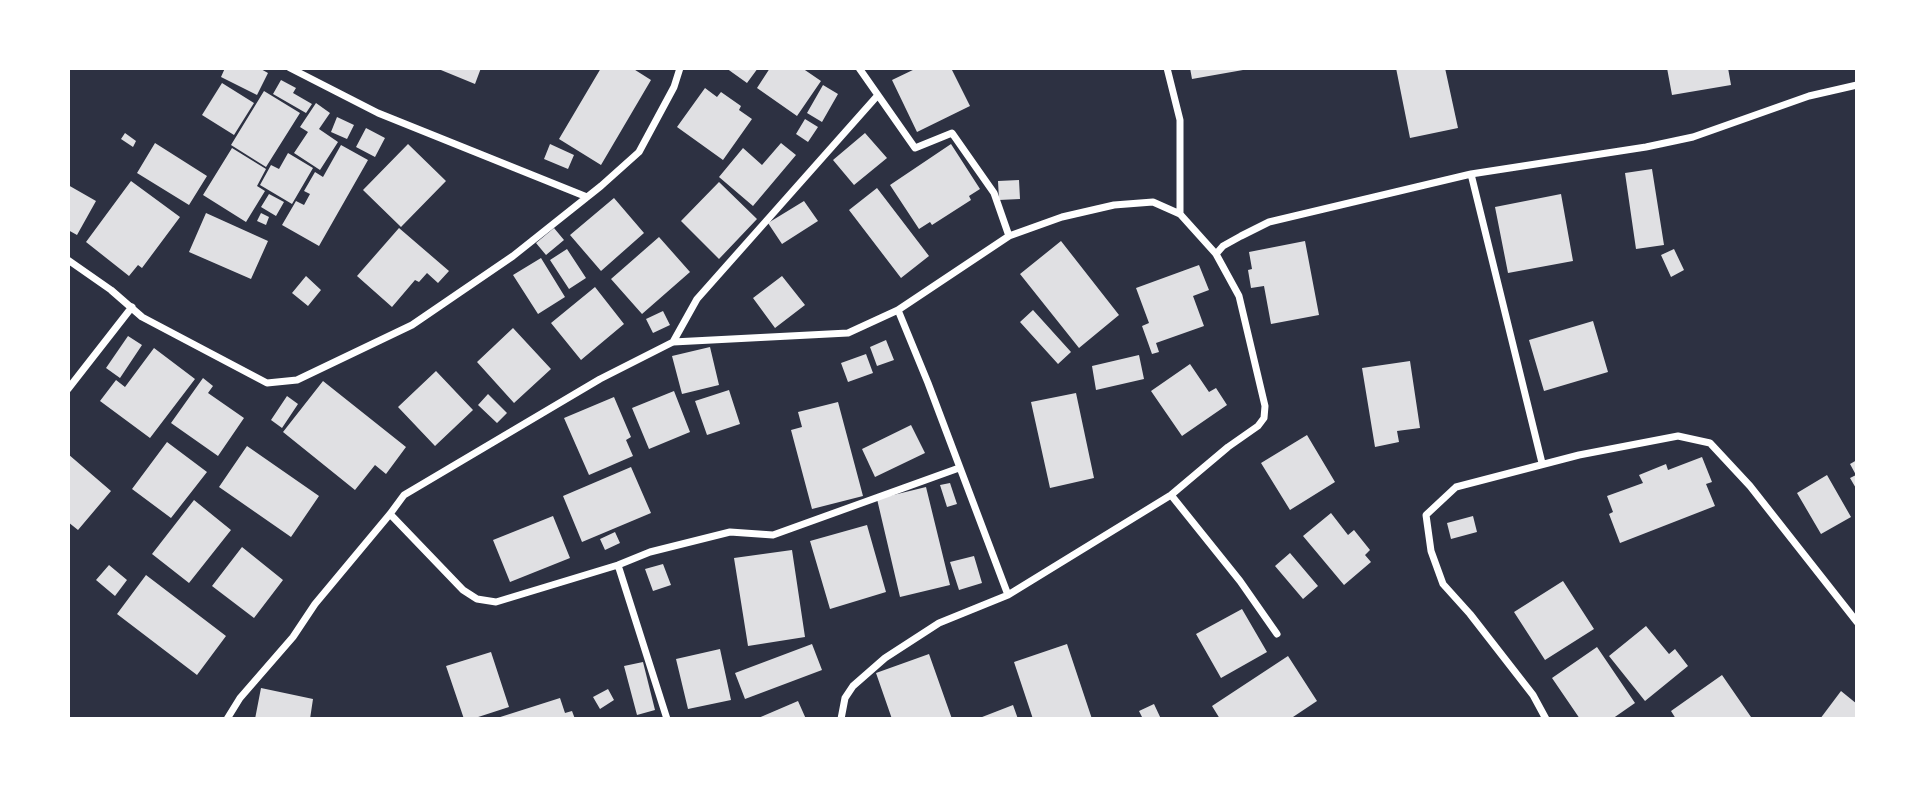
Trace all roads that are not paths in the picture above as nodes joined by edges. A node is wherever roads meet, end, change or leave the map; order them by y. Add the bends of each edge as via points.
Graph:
1 (290, 68) edge
2 (680, 68) edge
3 (859, 68) edge
4 (1167, 68) edge
5 (1857, 85) edge
6 (878, 95) junction
7 (1471, 174) junction
8 (587, 197) junction
9 (1180, 214) junction
10 (1009, 236) junction
11 (1216, 254) junction
12 (68, 260) edge
13 (132, 307) junction
14 (898, 310) junction
15 (673, 342) junction
16 (68, 389) edge
17 (1542, 463) junction
18 (959, 468) junction
19 (1171, 495) junction
20 (390, 514) junction
21 (618, 565) junction
22 (1008, 595) junction
23 (1857, 622) edge
24 (1277, 634) dead end
25 (227, 719) edge
26 (667, 719) edge
27 (841, 719) edge
28 (1546, 719) edge

1 - 8 street via 378,113
2 - 8 street via 639,152
3 - 6 street
4 - 9 street via 1180,120
5 - 7 street via 1646,148
6 - 10 street via 915,148 952,133 994,193
6 - 15 street via 697,299
7 - 11 street via 1269,222
7 - 17 street
8 - 13 street via 513,256 412,325 297,380 267,383 142,317
9 - 10 street via 1153,202 1114,205
9 - 11 street
10 - 14 street
11 - 19 street via 1239,296 1264,418
12 - 13 street
13 - 16 street
14 - 15 street via 848,333
14 - 18 street
15 - 20 street via 600,379 404,495
17 - 23 street via 1678,436 1710,443 1750,486
17 - 28 street via 1456,487 1426,516 1431,551 1443,584 1533,695
18 - 21 street via 773,535 730,532
18 - 22 street
19 - 22 street
19 - 24 street
20 - 21 street via 477,599 496,602
20 - 25 street
21 - 26 street
22 - 27 street via 939,623 886,658 853,686

